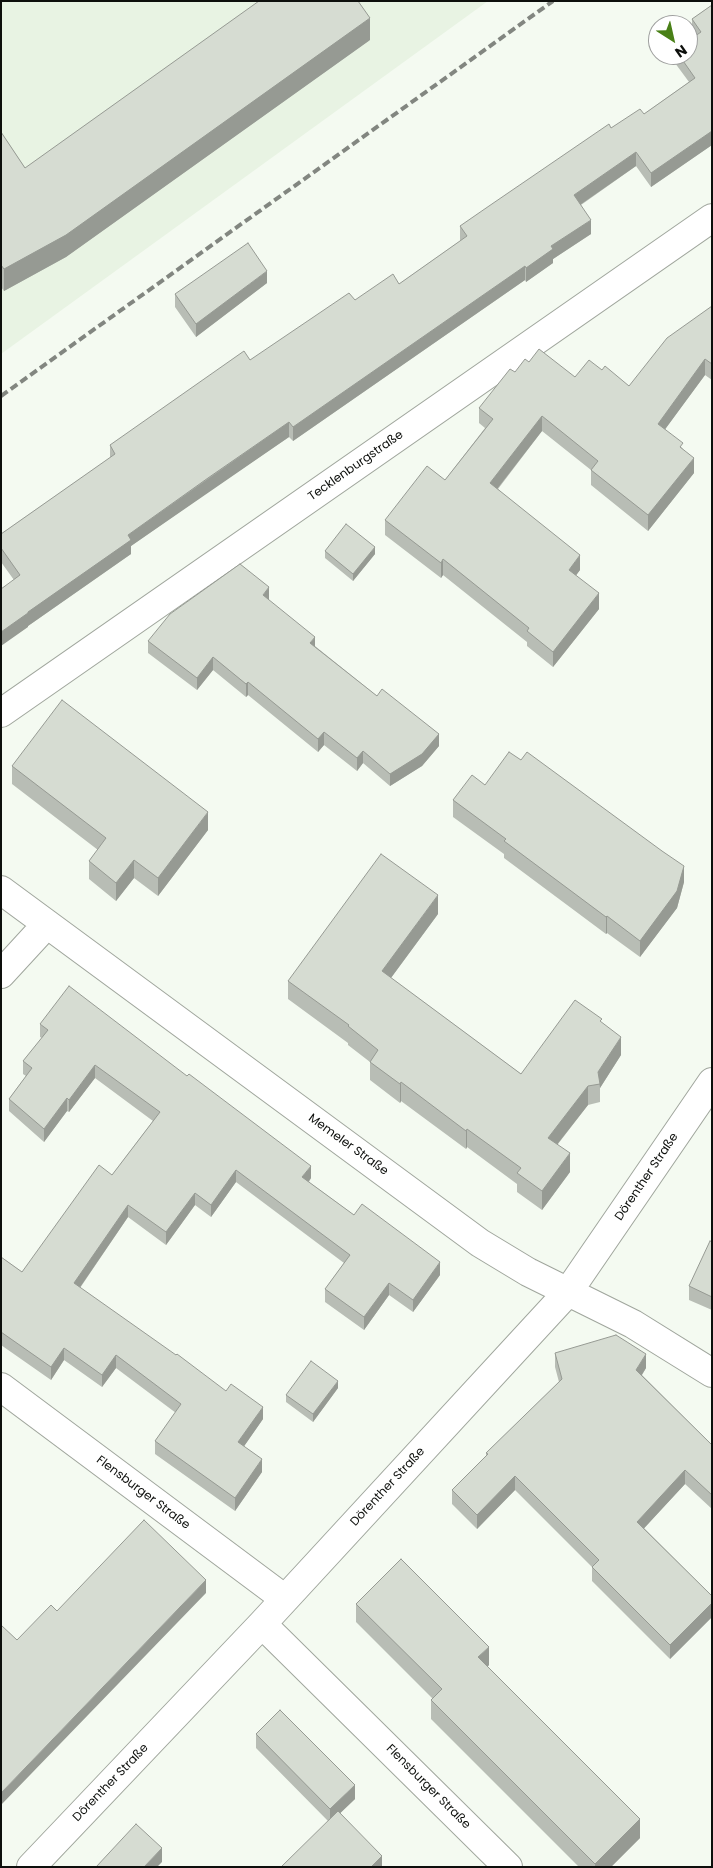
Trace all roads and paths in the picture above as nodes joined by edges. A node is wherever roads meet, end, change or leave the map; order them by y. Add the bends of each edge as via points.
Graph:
1 (712, 218) edge
2 (1, 713) edge
3 (1, 890) edge
4 (46, 924) junction
5 (1, 974) edge
6 (712, 1082) edge
7 (568, 1292) junction
8 (712, 1373) edge
9 (1, 1387) edge
10 (285, 1599) junction
11 (262, 1624) junction
12 (32, 1867) edge
13 (508, 1867) edge

1 - 2 street, Tecklenburgstraße
3 - 4 street, Memeler Straße
4 - 5 street
4 - 7 street, Memeler Straße via 480,1243
6 - 7 street, Dörenther Straße
7 - 8 street, Memeler Straße via 633,1324
7 - 10 street, Dörenther Straße
9 - 10 street, Flensburger Straße
10 - 11 street, Dörenther Straße
11 - 12 street, Dörenther Straße
11 - 13 street, Flensburger Straße

